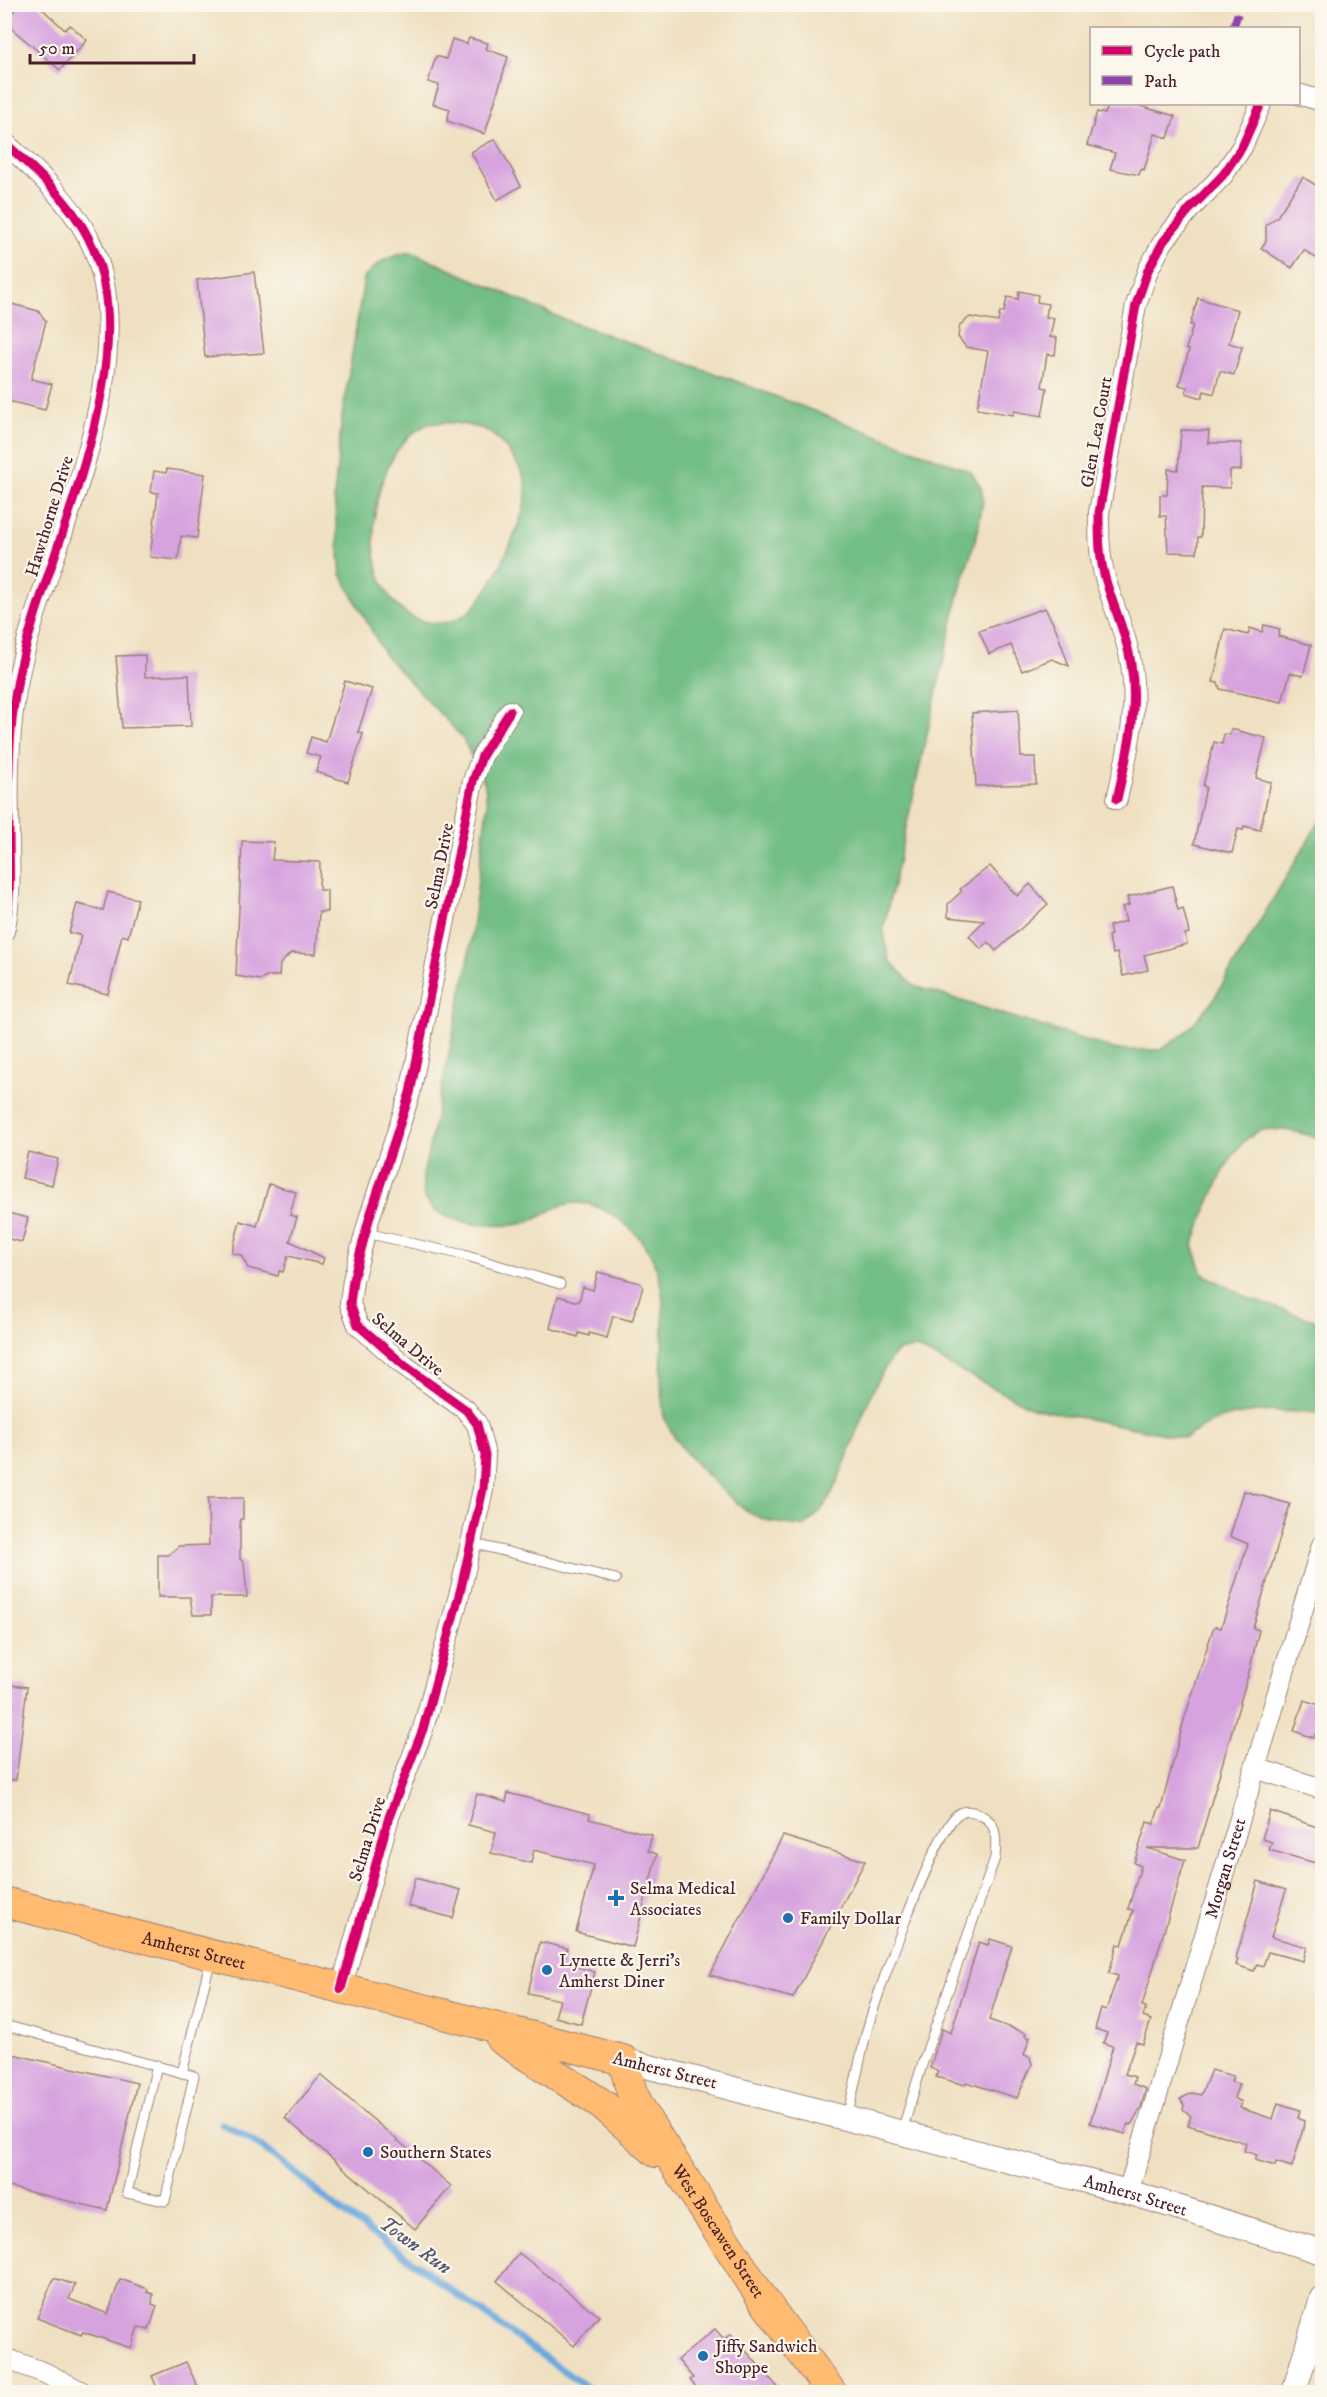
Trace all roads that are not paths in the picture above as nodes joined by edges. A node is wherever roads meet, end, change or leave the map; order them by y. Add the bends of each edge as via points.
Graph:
1 (1300, 93) edge
2 (1323, 101) edge
3 (1261, 105) edge
4 (4, 142) edge
5 (510, 711) dead end
6 (1117, 799) dead end
7 (4, 932) edge
8 (366, 1233) junction
9 (560, 1284) dead end
10 (471, 1543) junction
11 (1323, 1545) edge
12 (616, 1579) dead end
13 (1255, 1768) junction
14 (1323, 1789) edge
15 (4, 1902) edge
16 (212, 1955) junction
17 (341, 1989) junction
18 (476, 2024) junction
19 (4, 2025) edge
20 (623, 2060) junction
21 (157, 2065) junction
22 (182, 2073) junction
23 (847, 2118) junction
24 (902, 2133) junction
25 (683, 2177) junction
26 (1128, 2192) junction
27 (1323, 2252) edge
28 (1323, 2298) edge
29 (4, 2358) edge
30 (82, 2392) edge
31 (831, 2392) edge
32 (1294, 2392) edge

1 - 2 street
3 - 6 street, Glen Lea Court via 1242,147 1223,175 1163,243 1136,305 1099,513 1105,579 1125,636 1134,699 1132,734
4 - 7 street, Hawthorne Drive via 40,176 88,237 104,284 108,332 93,427 18,677 10,728 12,871
5 - 8 street, Selma Drive via 482,756 473,781 410,1094
8 - 9 lane via 464,1255
8 - 10 street, Selma Drive via 353,1280 350,1304 354,1317 405,1366 466,1410 482,1438 483,1489
10 - 12 lane
10 - 17 street, Selma Drive via 423,1729 389,1817
11 - 13 street, Morgan Street
13 - 14 street
13 - 26 street, Morgan Street
15 - 16 main road, Amherst Street
16 - 17 main road, Amherst Street
16 - 22 lane
17 - 18 main road, Amherst Street
18 - 20 main road, Amherst Street
18 - 25 main road via 602,2104
19 - 21 lane
20 - 23 street, Amherst Street
20 - 25 main road, West Boscawen Street via 632,2093
21 - 22 lane
21 - 22 lane via 127,2193 165,2201 194,2076
23 - 24 street, Amherst Street
23 - 24 lane via 867,2031 910,1910 952,1819 961,1812 972,1811 992,1827 995,1858
24 - 26 street, Amherst Street
25 - 31 main road, West Boscawen Street via 764,2301
26 - 27 street, Amherst Street
28 - 32 street
29 - 30 street

